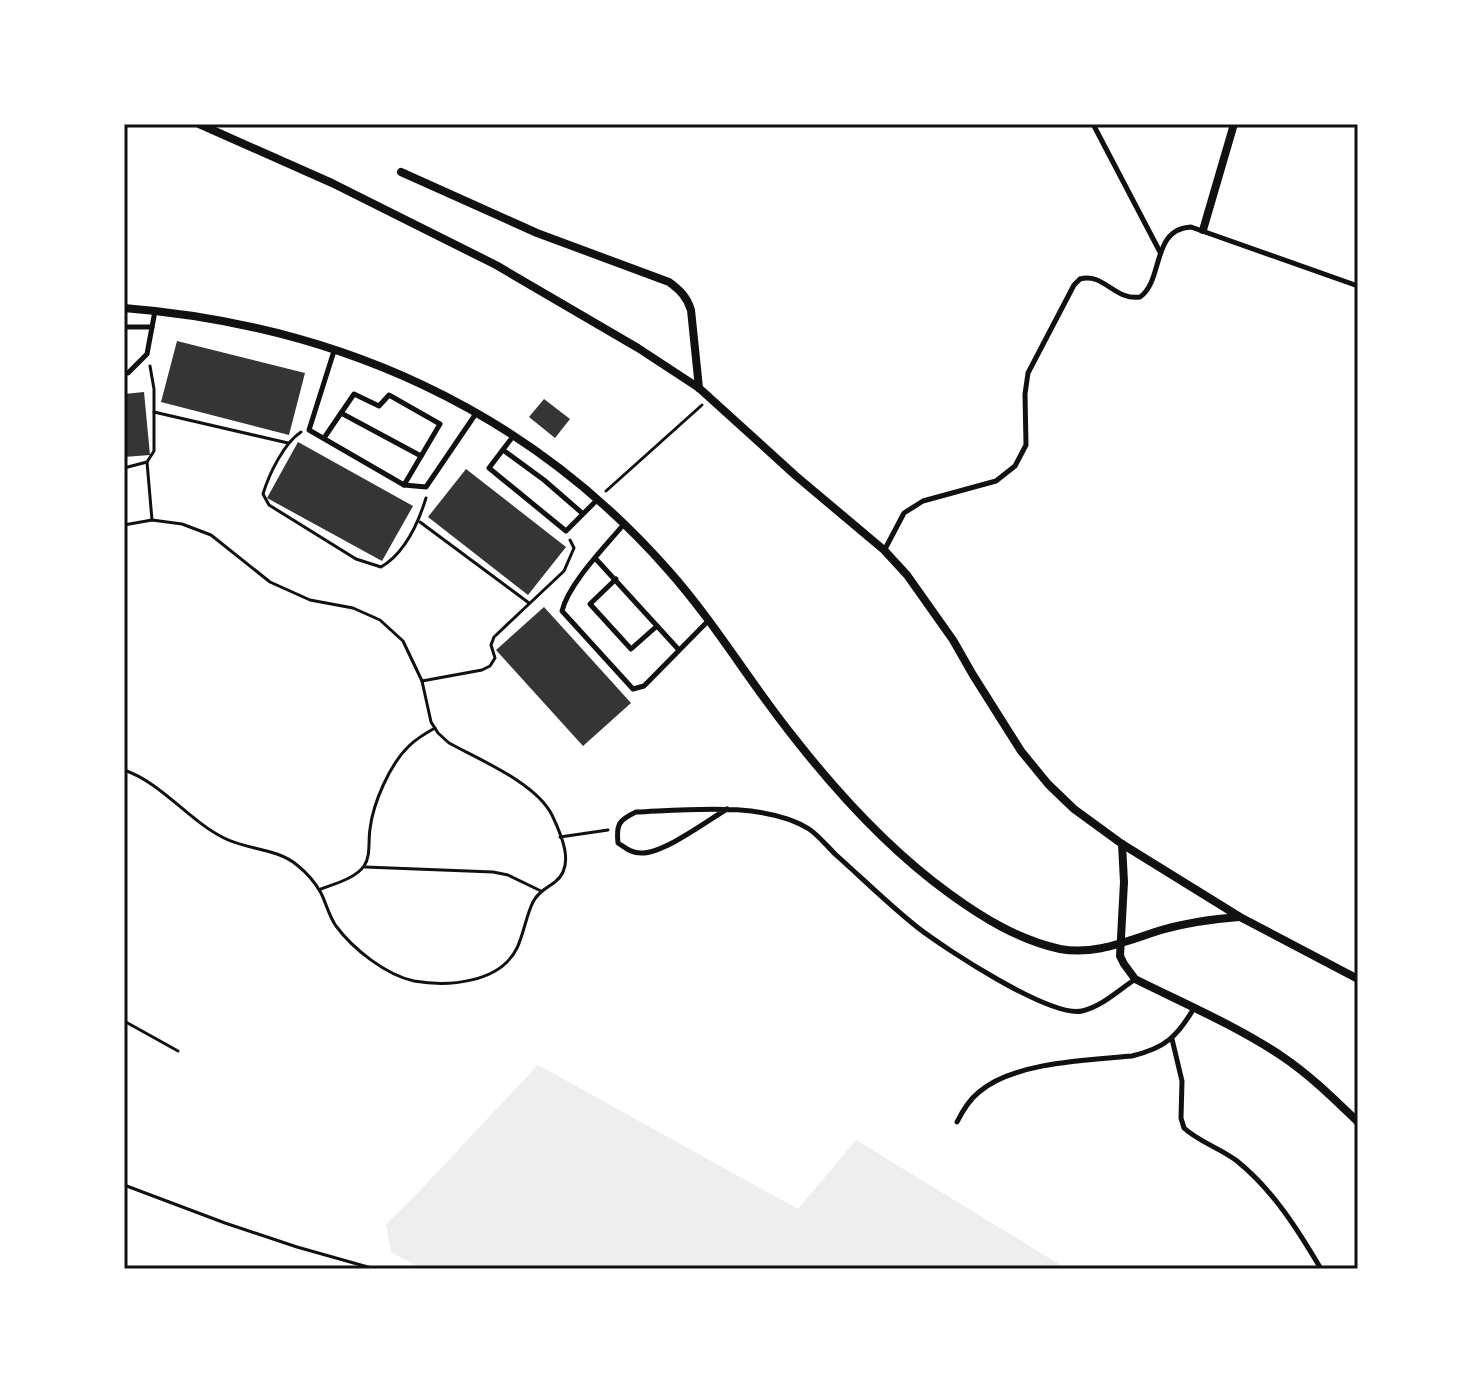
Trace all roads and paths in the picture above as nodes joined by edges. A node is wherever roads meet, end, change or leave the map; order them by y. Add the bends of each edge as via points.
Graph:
1 (199, 124) edge
2 (1093, 124) edge
3 (1234, 124) edge
4 (401, 172) dead end
5 (1203, 230) junction
6 (1160, 252) junction
7 (1358, 286) edge
8 (124, 308) edge
9 (156, 310) junction
10 (124, 327) edge
11 (152, 327) junction
12 (335, 350) junction
13 (147, 354) junction
14 (124, 373) edge
15 (699, 388) junction
16 (711, 397) junction
17 (154, 412) junction
18 (477, 412) junction
19 (341, 413) junction
20 (309, 430) junction
21 (514, 435) junction
22 (324, 438) junction
23 (288, 443) junction
24 (503, 450) junction
25 (421, 456) junction
26 (147, 462) junction
27 (124, 468) edge
28 (404, 485) junction
29 (426, 487) junction
30 (598, 499) junction
31 (582, 513) junction
32 (152, 520) junction
33 (419, 522) junction
34 (625, 523) junction
35 (124, 525) edge
36 (566, 531) junction
37 (884, 550) junction
38 (595, 558) junction
39 (616, 579) junction
40 (529, 603) junction
41 (710, 620) junction
42 (657, 626) junction
43 (679, 650) junction
44 (422, 681) junction
45 (433, 729) junction
46 (124, 770) edge
47 (727, 809) junction
48 (616, 829) junction
49 (560, 837) junction
50 (1122, 844) junction
51 (364, 867) junction
52 (320, 890) junction
53 (539, 890) junction
54 (1240, 917) junction
55 (1121, 944) junction
56 (1135, 979) junction
57 (1358, 979) edge
58 (1194, 1008) junction
59 (124, 1021) edge
60 (1172, 1039) junction
61 (178, 1051) dead end
62 (957, 1122) dead end
63 (1358, 1122) edge
64 (124, 1185) edge
65 (375, 1269) edge
66 (1321, 1269) edge

1 - 15 street via 496,265
2 - 6 lane
3 - 5 street
4 - 15 street via 676,287 691,310
5 - 6 lane via 1176,230
5 - 7 lane
6 - 37 lane via 1150,287 1140,297 1126,297 1092,277 1077,282 1028,373 1026,445 1015,466 996,481 923,501 904,513
8 - 9 street
9 - 11 lane
9 - 12 street via 217,319
10 - 11 lane
11 - 13 lane
12 - 18 street
12 - 20 lane
13 - 14 lane
13 - 17 path
15 - 16 street
16 - 30 path
16 - 37 street
17 - 23 path
17 - 26 path via 154,451
18 - 21 street
18 - 29 lane
19 - 22 lane
19 - 25 lane
19 - 25 lane via 354,394 379,406 389,395 440,424
20 - 22 lane
20 - 23 path via 298,432
21 - 24 lane
21 - 30 street
22 - 28 lane
23 - 33 path via 267,479 263,494 269,505 356,559 381,567 394,559
24 - 31 lane
24 - 36 lane via 489,468
25 - 28 lane
26 - 27 path
26 - 32 path
28 - 29 lane
29 - 33 path
30 - 31 lane
30 - 34 street
31 - 36 lane
32 - 35 path
32 - 44 path via 211,535 270,582 380,620 403,641
33 - 40 path
34 - 38 lane
34 - 41 street
36 - 40 path via 574,548 564,571
37 - 50 street via 929,604 1021,751 1074,809
38 - 39 lane
38 - 43 lane via 562,611 633,689 644,686
39 - 42 lane
39 - 42 lane via 590,604 631,649
40 - 44 path via 494,637 490,666
41 - 43 lane
41 - 55 street via 790,734 874,830 913,865 973,910 1039,943 1079,951
42 - 43 lane
44 - 45 path
45 - 49 path via 536,793
45 - 51 path via 409,746 392,769 370,827
46 - 52 path via 227,840 294,862
47 - 48 lane via 636,812 622,818
47 - 48 lane via 664,848 643,854 618,843
47 - 56 lane via 774,814 808,829 917,928 1039,1001 1081,1011
48 - 49 path
49 - 53 path via 565,869
50 - 54 street
50 - 55 street
51 - 52 path
51 - 53 path via 493,872
52 - 53 path via 335,925 373,961 403,977 431,983 469,981 501,967 516,950
54 - 55 street via 1179,925
54 - 57 street
55 - 56 street via 1120,956
56 - 58 street
58 - 60 lane
58 - 63 street via 1284,1057
59 - 61 path
60 - 62 lane via 1146,1053 1040,1067 1001,1078 979,1091
60 - 66 lane via 1182,1081 1181,1124 1261,1183
64 - 65 path

